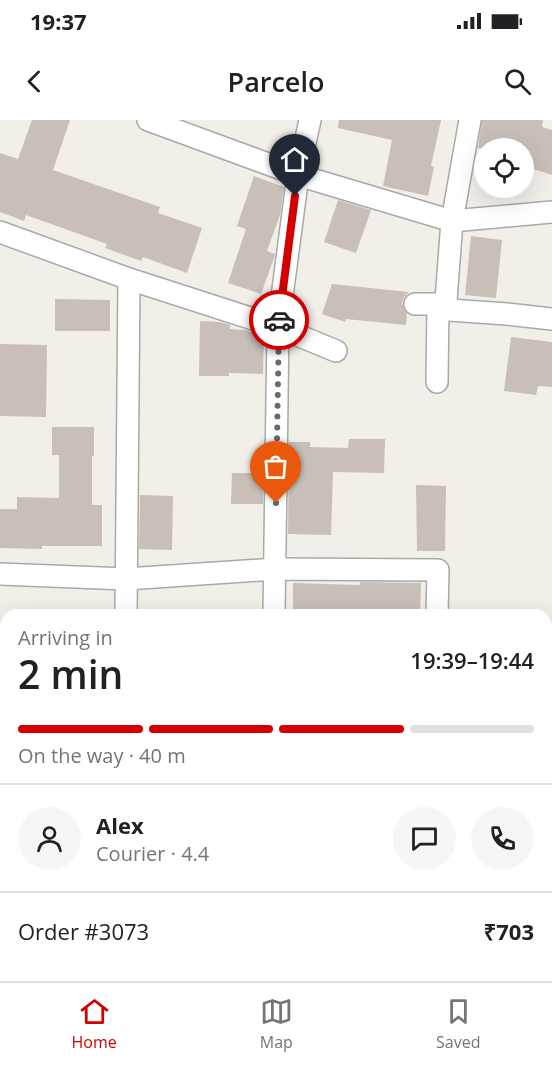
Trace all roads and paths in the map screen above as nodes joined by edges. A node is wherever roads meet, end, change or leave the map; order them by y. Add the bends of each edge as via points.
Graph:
1 (310, 120) edge
2 (470, 120) edge
3 (156, 122) edge
4 (298, 174) junction
5 (552, 212) edge
6 (452, 221) junction
7 (0, 232) edge
8 (129, 279) junction
9 (442, 302) junction
10 (415, 304) dead end
11 (552, 319) edge
12 (278, 327) junction
13 (336, 351) dead end
14 (437, 382) dead end
15 (275, 569) junction
16 (0, 574) edge
17 (126, 579) junction
18 (126, 609) edge
19 (274, 609) edge
20 (437, 609) edge

1 - 4 street
2 - 6 street
3 - 4 street
4 - 6 street
4 - 12 street
5 - 6 street
6 - 9 street
7 - 8 street
8 - 12 street
8 - 17 street
9 - 10 street
9 - 11 street via 449,310
9 - 14 street
12 - 13 street
12 - 15 street
15 - 17 street
15 - 19 street
15 - 20 street via 438,570
16 - 17 street
17 - 18 street

